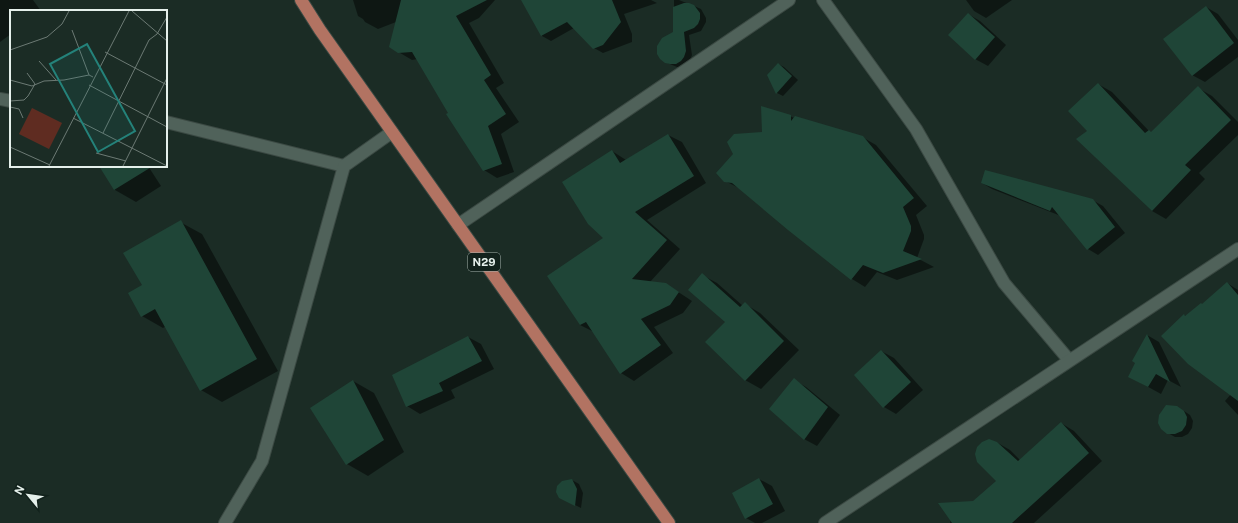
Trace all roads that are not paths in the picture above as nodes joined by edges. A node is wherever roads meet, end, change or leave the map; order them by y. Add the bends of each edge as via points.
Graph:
1 (301, 0) edge
2 (789, 0) edge
3 (823, 0) edge
4 (0, 99) edge
5 (10, 101) edge
6 (167, 122) edge
7 (392, 132) junction
8 (344, 166) junction
9 (458, 225) junction
10 (1238, 249) edge
11 (1069, 360) junction
12 (225, 523) edge
13 (669, 523) edge
14 (825, 523) edge

1 - 7 main road, N29
2 - 9 street
3 - 11 street via 916,129 1004,283
4 - 5 street
6 - 8 street
7 - 8 street
7 - 9 main road, N29
8 - 12 street via 262,461
9 - 13 main road, N29
10 - 11 street
11 - 14 street

